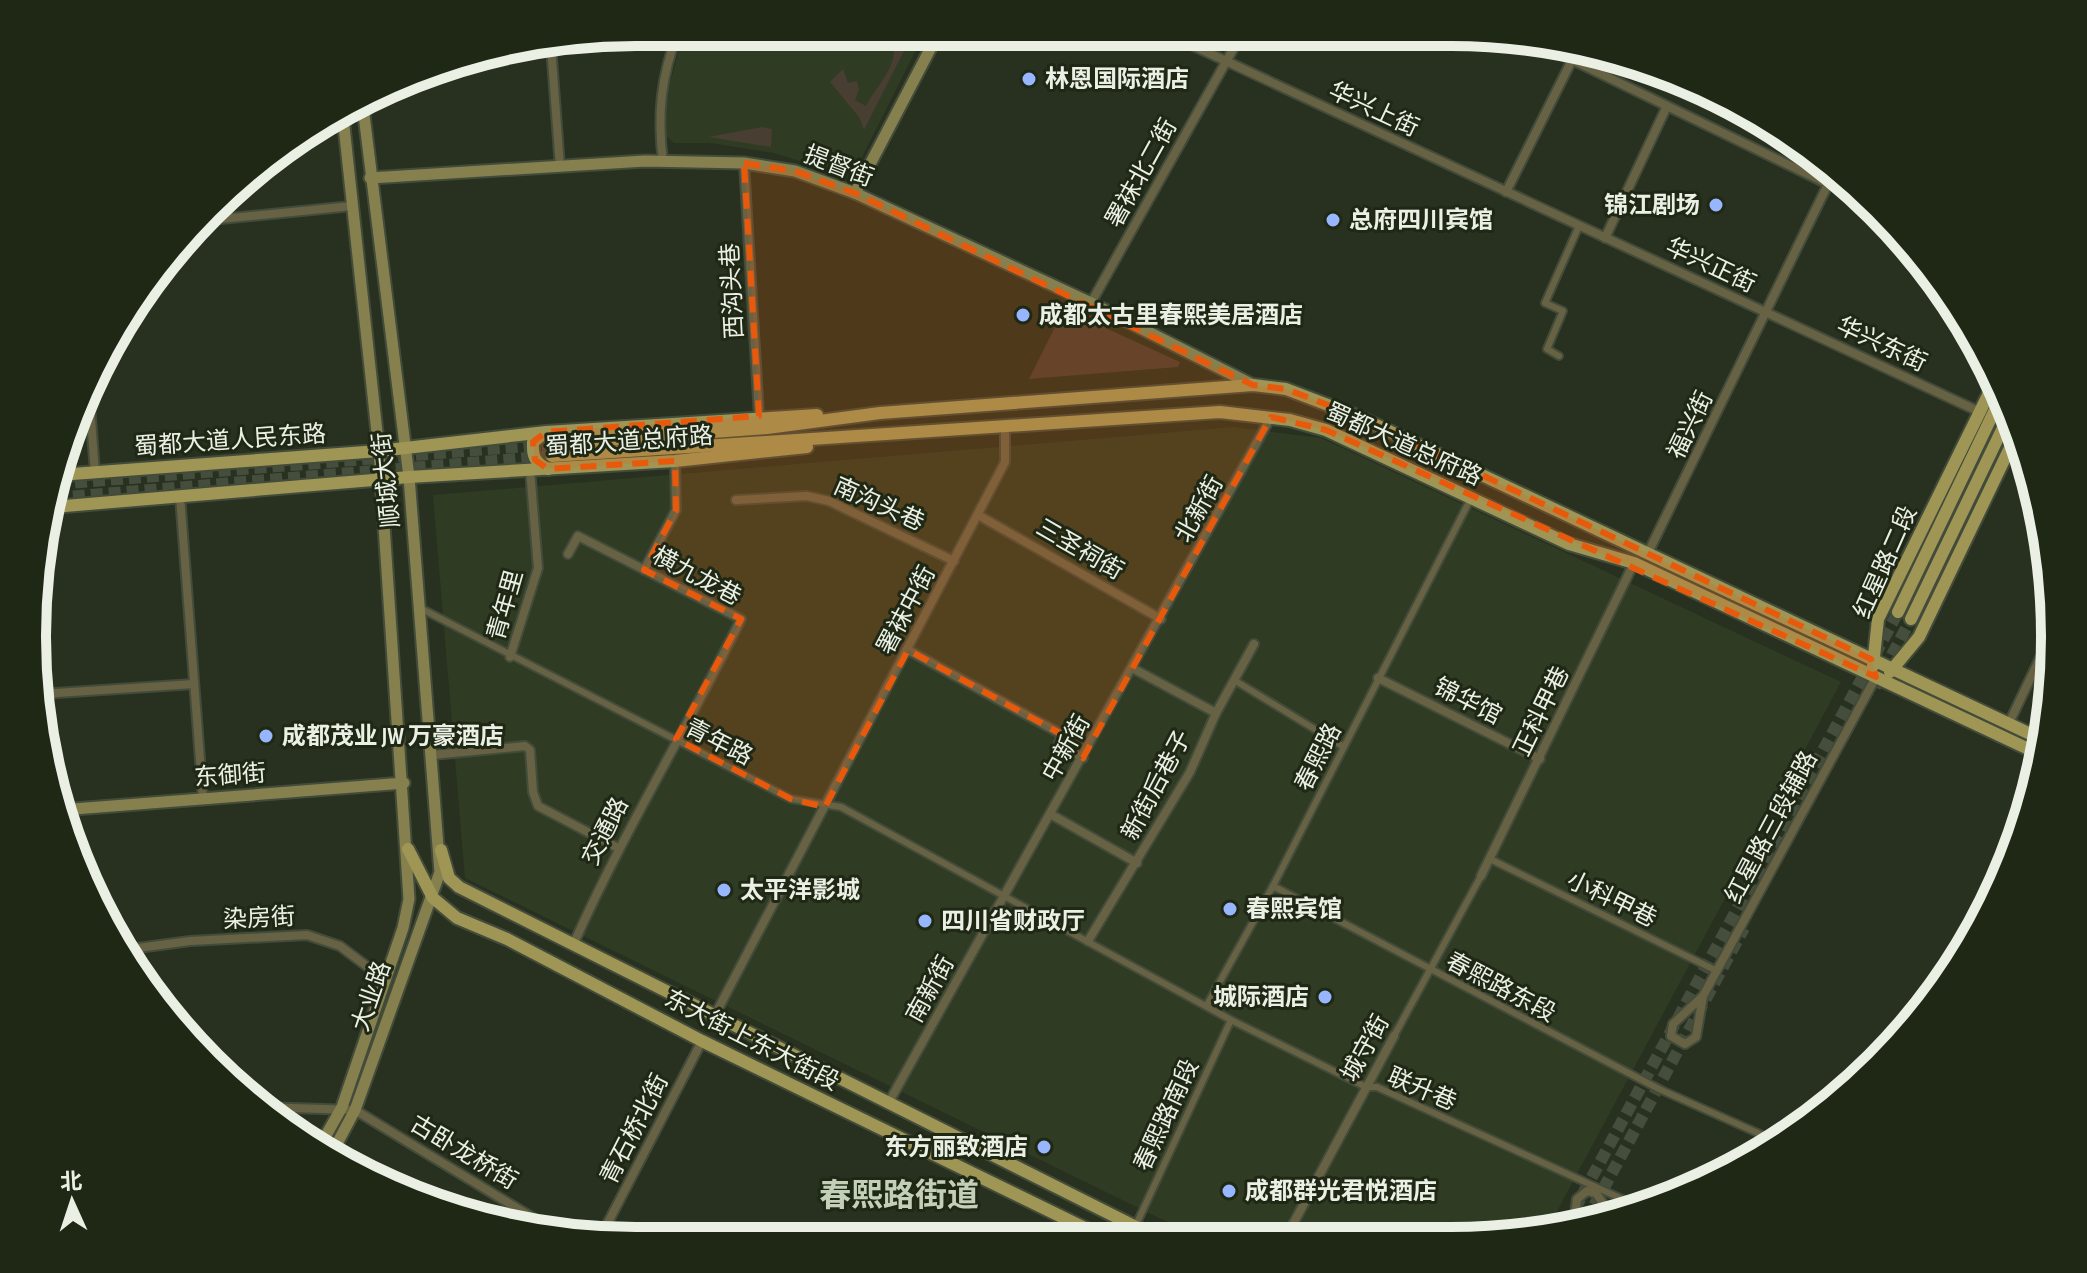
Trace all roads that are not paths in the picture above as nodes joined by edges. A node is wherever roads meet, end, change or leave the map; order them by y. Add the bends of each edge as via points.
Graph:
1 (674, 46) edge
2 (932, 46) edge
3 (1192, 46) edge
4 (1234, 46) edge
5 (551, 52) edge
6 (1568, 57) edge
7 (1573, 60) junction
8 (1225, 62) junction
9 (1667, 106) junction
10 (364, 113) edge
11 (344, 124) edge
12 (663, 162) junction
13 (744, 163) junction
14 (560, 167) junction
15 (370, 178) junction
16 (1828, 184) joint
17 (1506, 192) junction
18 (855, 193) junction
19 (352, 206) junction
20 (219, 219) edge
21 (1579, 226) junction
22 (1605, 238) junction
23 (1091, 303) junction
24 (1768, 313) junction
25 (1559, 356) dead end
26 (1253, 385) junction
27 (1989, 394) edge
28 (1995, 409) edge
29 (91, 412) edge
30 (1980, 412) junction
31 (880, 413) junction
32 (759, 416) junction
33 (1271, 417) junction
34 (1005, 427) junction
35 (2003, 428) edge
36 (880, 436) junction
37 (550, 444) junction
38 (405, 448) junction
39 (379, 451) junction
40 (2011, 451) edge
41 (675, 461) junction
42 (530, 469) junction
43 (548, 469) junction
44 (95, 473) junction
45 (69, 474) edge
46 (409, 477) junction
47 (380, 480) junction
48 (180, 496) junction
49 (1471, 498) junction
50 (736, 500) dead end
51 (61, 506) edge
52 (978, 515) junction
53 (1648, 553) junction
54 (568, 554) dead end
55 (954, 561) junction
56 (1634, 563) junction
57 (644, 570) junction
58 (420, 608) junction
59 (1898, 612) tunnel mouth
60 (1161, 619) junction
61 (1911, 619) tunnel mouth
62 (1254, 644) dead end
63 (908, 650) junction
64 (510, 657) junction
65 (2040, 657) edge
66 (1871, 659) junction
67 (1134, 669) junction
68 (1895, 670) junction
69 (1876, 677) junction
70 (1378, 678) junction
71 (1234, 680) junction
72 (194, 684) junction
73 (49, 693) edge
74 (1216, 713) junction
75 (2009, 723) junction
76 (2033, 735) edge
77 (676, 739) junction
78 (1344, 747) junction
79 (2030, 750) edge
80 (432, 755) junction
81 (1083, 758) junction
82 (1540, 759) junction
83 (404, 783) junction
84 (203, 799) junction
85 (825, 807) junction
86 (72, 809) edge
87 (1052, 815) junction
88 (618, 848) junction
89 (408, 849) junction
90 (441, 850) junction
91 (1490, 859) junction
92 (1137, 863) junction
93 (1481, 876) joint
94 (1273, 886) junction
95 (1005, 895) junction
96 (433, 898) junction
97 (518, 916) junction
98 (507, 939) junction
99 (1088, 941) junction
100 (574, 943) junction
101 (135, 948) edge
102 (1430, 969) junction
103 (1717, 971) junction
104 (385, 980) junction
105 (1703, 996) junction
106 (1207, 1005) junction
107 (716, 1013) junction
108 (1231, 1020) junction
109 (1394, 1036) joint
110 (702, 1041) junction
111 (1366, 1087) junction
112 (889, 1102) junction
113 (280, 1107) edge
114 (342, 1107) junction
115 (355, 1110) junction
116 (1765, 1136) edge
117 (325, 1138) edge
118 (336, 1145) edge
119 (1625, 1200) edge
120 (1600, 1208) edge
121 (1575, 1214) edge
122 (533, 1218) edge
123 (606, 1226) edge
124 (1082, 1227) edge
125 (1135, 1227) joint
126 (1291, 1227) edge

1 - 12 street via 658,121
2 - 18 main road
3 - 8 street, 华兴上街
4 - 8 street, 署袜北二街
5 - 14 street
6 - 7 street
7 - 9 street
7 - 17 street
8 - 17 street, 华兴上街
8 - 23 street, 署袜北二街
9 - 16 street
9 - 22 street
10 - 15 main road, 顺城大街
11 - 19 main road, 顺城大街
12 - 13 main road, 提督街
12 - 14 main road, 提督街
13 - 18 main road, 提督街 via 795,171
13 - 32 street, 西沟头巷
14 - 15 main road, 提督街
15 - 38 main road, 顺城大街
16 - 24 street, 福兴街
17 - 21 street, 华兴正街
18 - 23 main road, 提督街
19 - 20 street
19 - 39 main road, 顺城大街
21 - 22 street, 华兴正街
21 - 25 street via 1545,303 1563,311 1547,349
22 - 24 street, 华兴正街
23 - 26 main road, 提督街
24 - 30 street, 华兴东街
24 - 53 street, 福兴街
26 - 31 main road, 蜀都大道总府路
26 - 53 main road, 蜀都大道总府路 via 1324,401
27 - 30 main road, 红星路二段
28 - 59 main road
29 - 44 street
30 - 66 main road, 红星路二段 via 1878,619
31 - 32 main road, 蜀都大道总府路
31 - 37 main road, 蜀都大道总府路 via 767,428
32 - 37 main road, 蜀都大道总府路
33 - 34 main road, 蜀都大道总府路 via 1220,412
33 - 49 main road, 蜀都大道总府路 via 1326,430
33 - 60 street, 北新街
34 - 36 main road, 蜀都大道总府路
34 - 52 street, 署袜中街 via 1005,462
35 - 61 main road
36 - 37 main road, 蜀都大道总府路
36 - 41 main road, 蜀都大道总府路
37 - 38 main road, 蜀都大道总府路
37 - 43 main road via 536,437 532,453 537,464
38 - 39 main road, 蜀都大道人民东路
38 - 46 main road, 顺城大街
39 - 44 main road, 蜀都大道人民东路
39 - 47 main road, 顺城大街
40 - 68 main road via 1919,637
41 - 43 main road, 蜀都大道总府路
41 - 57 street via 676,510
42 - 43 main road, 蜀都大道总府路
42 - 46 main road, 蜀都大道总府路
42 - 64 street, 青年里 via 538,568
44 - 45 main road, 蜀都大道人民东路
46 - 47 main road, 蜀都大道总府路
46 - 58 main road, 顺城大街
47 - 48 main road, 蜀都大道人民东路
47 - 83 main road, 顺城大街
48 - 51 main road, 蜀都大道人民东路
48 - 72 street
49 - 56 main road, 蜀都大道总府路 via 1569,544
49 - 70 street, 春熙路
50 - 55 street, 南沟头巷 via 807,496 829,501
52 - 55 street, 署袜中街
52 - 60 street, 三圣祠街
53 - 66 main road, 蜀都大道总府路
54 - 57 street, 横九龙巷 via 578,536
55 - 63 street, 署袜中街
56 - 69 main road, 蜀都大道总府路
56 - 82 street, 正科甲巷
57 - 77 street, 横九龙巷 via 741,619 692,719
58 - 64 street, 青年路
58 - 80 main road, 顺城大街
60 - 67 street, 中新街
62 - 71 street, 新街后巷子
63 - 81 street via 1063,735 1058,745
63 - 85 street, 署袜中街
64 - 77 street, 青年路
65 - 75 street
66 - 68 main road, 蜀都大道总府路
66 - 69 main road, 红星路二段
67 - 74 street
67 - 81 street, 中新街
68 - 69 main road
68 - 75 main road, 蜀都大道总府路
69 - 79 main road, 蜀都大道总府路
69 - 103 street, 红星路三段辅路
70 - 78 street, 春熙路
70 - 82 street, 锦华馆
71 - 74 street, 新街后巷子
71 - 78 street
72 - 73 street
72 - 84 street
74 - 92 street, 新街后巷子 via 1190,772
75 - 76 main road, 蜀都大道总府路
77 - 85 street, 青年路 via 791,799
77 - 88 street, 交通路
78 - 94 street, 春熙路
80 - 88 street via 525,746 530,750 538,806
80 - 90 main road, 顺城大街
81 - 87 street, 中新街
82 - 91 street, 正科甲巷
83 - 84 main road, 东御街
83 - 89 main road, 顺城大街
84 - 86 main road, 东御街
85 - 95 street, 青年路 via 841,807
85 - 107 street, 署袜中街
87 - 92 street
87 - 95 street, 中新街
88 - 100 street, 交通路
89 - 96 main road, 东大街上东大街段
89 - 104 main road, 大业路 via 409,899
90 - 96 main road, 大业路
90 - 97 main road, 东大街上东大街段 via 449,878 459,887
91 - 93 street, 正科甲巷
91 - 103 street, 小科甲巷
92 - 99 street, 新街后巷子
93 - 102 street, 城守街
94 - 102 street, 春熙路东段
94 - 106 street, 春熙路
95 - 99 street, 青年路
95 - 112 street, 南新街
96 - 98 main road, 东大街上东大街段 via 457,918
96 - 115 main road, 大业路
97 - 98 main road via 507,918 503,926
97 - 100 main road, 东大街上东大街段
98 - 110 main road, 东大街上东大街段
99 - 106 street, 青年路
100 - 107 main road, 东大街上东大街段
101 - 104 street, 染房街 via 307,935 340,946
102 - 109 street, 城守街
102 - 116 street, 春熙路东段 via 1659,1089
103 - 105 street, 红星路三段辅路
104 - 114 main road, 大业路
105 - 105 street, 红星路三段辅路 via 1673,1024 1671,1036 1677,1042 1696,1037
106 - 108 street
107 - 112 main road, 东大街上东大街段
108 - 111 street, 联升巷
108 - 125 street, 春熙路南段
109 - 111 street, 城守街
110 - 123 street, 青石桥北街
110 - 124 main road, 东大街上东大街段
111 - 119 street, 联升巷 via 1377,1087
111 - 126 street, 城守街
112 - 125 main road, 东大街上东大街段
113 - 114 street, 古卧龙桥街
114 - 115 street, 古卧龙桥街
114 - 117 main road, 大业路
115 - 118 main road, 大业路
115 - 122 street, 古卧龙桥街
120 - 121 street via 1596,1193 1587,1191 1577,1199

